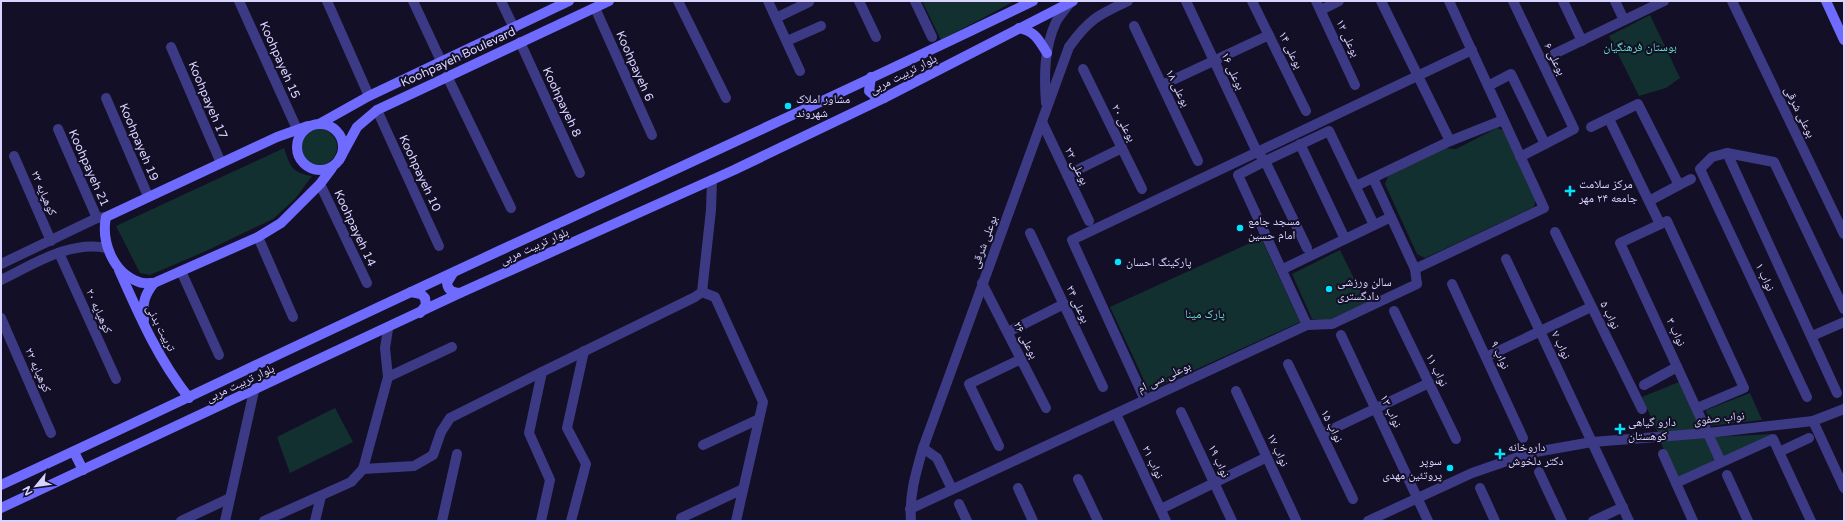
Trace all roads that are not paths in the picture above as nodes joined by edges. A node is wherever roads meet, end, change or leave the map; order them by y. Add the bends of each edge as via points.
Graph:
1 (239, 1) edge
2 (326, 1) edge
3 (413, 1) edge
4 (501, 1) edge
5 (569, 1) edge
6 (609, 1) edge
7 (678, 1) edge
8 (768, 1) edge
9 (858, 1) edge
10 (915, 1) edge
11 (1033, 1) edge
12 (1128, 1) edge
13 (1186, 1) edge
14 (1252, 1) edge
15 (1339, 1) edge
16 (1381, 1) edge
17 (1449, 1) edge
18 (1513, 1) edge
19 (1563, 1) edge
20 (1615, 1) edge
21 (1664, 1) edge
22 (1732, 1) edge
23 (1826, 1) edge
24 (809, 2) dead end
25 (1072, 2) edge
26 (593, 4) edge
27 (1318, 6) edge
28 (776, 18) junction
29 (1624, 20) junction
30 (821, 26) dead end
31 (1134, 26) dead end
32 (514, 28) junction
33 (1019, 28) junction
34 (1269, 36) junction
35 (876, 37) dead end
36 (932, 37) dead end
37 (1844, 40) edge
38 (787, 41) junction
39 (1582, 41) junction
40 (520, 42) junction
41 (171, 47) dead end
42 (1472, 50) junction
43 (1047, 53) junction
44 (1554, 54) dead end
45 (441, 61) junction
46 (1214, 61) junction
47 (1083, 69) dead end
48 (800, 71) dead end
49 (447, 76) junction
50 (1417, 76) junction
51 (871, 77) junction
52 (1162, 85) junction
53 (1355, 85) dead end
54 (1488, 86) junction
55 (369, 96) junction
56 (106, 98) dead end
57 (726, 98) dead end
58 (884, 98) junction
59 (1046, 107) junction
60 (377, 110) junction
61 (1306, 111) dead end
62 (1609, 119) junction
63 (1503, 120) junction
64 (1042, 122) junction
65 (319, 124) junction
66 (308, 126) junction
67 (1591, 127) dead end
68 (58, 129) dead end
69 (297, 129) junction
70 (652, 135) dead end
71 (1450, 141) junction
72 (1300, 144) junction
73 (1545, 144) junction
74 (1122, 148) junction
75 (1257, 152) junction
76 (1727, 153) junction
77 (14, 156) dead end
78 (1520, 157) junction
79 (1198, 161) dead end
80 (1265, 161) junction
81 (221, 163) junction
82 (335, 164) junction
83 (580, 173) dead end
84 (1067, 175) junction
85 (1373, 178) junction
86 (1691, 179) dead end
87 (712, 180) junction
88 (320, 184) junction
89 (1678, 185) junction
90 (1356, 186) junction
91 (1142, 189) dead end
92 (148, 196) junction
93 (1649, 201) junction
94 (511, 208) dead end
95 (1391, 217) junction
96 (102, 218) junction
97 (1089, 221) dead end
98 (1664, 222) junction
99 (1374, 225) junction
100 (1555, 232) dead end
101 (1030, 233) dead end
102 (1844, 234) edge
103 (258, 237) junction
104 (1345, 239) junction
105 (51, 241) junction
106 (440, 246) dead end
107 (107, 248) junction
108 (1306, 248) dead end
109 (59, 253) junction
110 (1506, 259) dead end
111 (1, 264) edge
112 (117, 266) junction
113 (1282, 269) junction
114 (1415, 269) junction
115 (181, 271) junction
116 (453, 273) junction
117 (1, 280) edge
118 (154, 283) junction
119 (367, 283) dead end
120 (982, 283) junction
121 (1452, 284) dead end
122 (410, 292) junction
123 (702, 292) junction
124 (460, 293) junction
125 (1064, 304) junction
126 (1591, 307) junction
127 (1844, 309) edge
128 (1394, 311) dead end
129 (420, 313) junction
130 (293, 317) dead end
131 (1, 318) edge
132 (1844, 322) edge
133 (1307, 325) junction
134 (144, 328) junction
135 (388, 329) junction
136 (1540, 331) junction
137 (1008, 332) junction
138 (1341, 335) dead end
139 (1812, 336) junction
140 (452, 347) dead end
141 (584, 351) junction
142 (219, 355) dead end
143 (1486, 357) junction
144 (1021, 359) junction
145 (1288, 364) dead end
146 (1677, 367) junction
147 (542, 372) junction
148 (388, 377) junction
149 (116, 380) dead end
150 (1429, 383) junction
151 (1644, 385) dead end
152 (1103, 387) dead end
153 (254, 391) junction
154 (1236, 391) dead end
155 (1838, 393) dead end
156 (1807, 397) dead end
157 (189, 398) junction
158 (1145, 400) junction
159 (1046, 408) dead end
160 (1697, 408) junction
161 (1375, 409) junction
162 (1642, 409) dead end
163 (1844, 409) edge
164 (1181, 412) dead end
165 (1116, 414) junction
166 (759, 419) junction
167 (1813, 421) junction
168 (51, 433) dead end
169 (1708, 433) junction
170 (1322, 434) junction
171 (1524, 438) dead end
172 (1809, 438) dead end
173 (1456, 439) dead end
174 (1592, 442) junction
175 (703, 445) dead end
176 (999, 446) dead end
177 (923, 448) junction
178 (74, 452) junction
179 (1779, 452) junction
180 (457, 454) dead end
181 (1663, 454) dead end
182 (1267, 457) junction
183 (1721, 462) junction
184 (363, 469) junction
185 (83, 470) junction
186 (1539, 472) dead end
187 (1727, 476) dead end
188 (1078, 479) dead end
189 (1215, 483) junction
190 (1676, 483) junction
191 (1, 485) edge
192 (1018, 488) dead end
193 (1480, 488) dead end
194 (1844, 488) edge
195 (952, 489) junction
196 (743, 490) junction
197 (321, 496) junction
198 (230, 498) junction
199 (1417, 498) junction
200 (1353, 499) dead end
201 (959, 504) dead end
202 (1623, 507) junction
203 (1, 508) edge
204 (910, 509) junction
205 (1161, 509) junction
206 (681, 518) dead end
207 (1296, 520) edge
208 (181, 521) edge
209 (225, 521) edge
210 (264, 521) edge
211 (315, 521) edge
212 (442, 521) edge
213 (541, 521) edge
214 (571, 521) edge
215 (736, 521) edge
216 (911, 521) edge
217 (967, 521) edge
218 (1033, 521) edge
219 (1098, 521) edge
220 (1166, 521) edge
221 (1232, 521) edge
222 (1368, 521) edge
223 (1428, 521) edge
224 (1495, 521) edge
225 (1562, 521) edge
226 (1593, 521) edge
227 (1629, 521) edge
228 (1693, 521) edge
229 (1748, 521) edge
230 (1811, 521) edge

1 - 69 street, Koohpayeh 15
2 - 55 street
3 - 45 street
4 - 32 street
5 - 32 main road, Koohpayeh Boulevard
6 - 26 main road, Koohpayeh Boulevard
7 - 57 street
8 - 28 street
9 - 35 street
10 - 36 street
11 - 51 main road, بلوار تربیت مربی via 938,48
12 - 59 street, بوعلی شرقی via 1100,15 1083,28 1069,47
13 - 46 street, بوعلی ۱۶
14 - 34 street, بوعلی ۱۴
15 - 27 street
16 - 50 street
17 - 42 street
18 - 73 street, بوعلی ۶ via 1574,129
19 - 39 street
20 - 29 street
21 - 29 street
22 - 102 street, بوعلی شرقی
23 - 37 main road
24 - 28 street
25 - 33 main road, بلوار تربیت مربی
25 - 43 street via 1056,21
26 - 40 main road, Koohpayeh Boulevard
26 - 70 street, Koohpayeh 6
27 - 53 street, بوعلی ۱۲
28 - 38 street
29 - 39 street
30 - 38 street
31 - 52 street, بوعلی ۱۸
32 - 45 main road, Koohpayeh Boulevard
33 - 43 main road via 1035,34
33 - 58 main road, بلوار تربیت مربی
34 - 46 street
34 - 61 street, بوعلی ۱۴
38 - 48 street
39 - 44 street
40 - 49 main road, Koohpayeh Boulevard
40 - 83 street, Koohpayeh 8
41 - 81 street, Koohpayeh 17
42 - 50 street
42 - 54 street
43 - 59 street via 1044,71
45 - 55 main road, Koohpayeh Boulevard
46 - 52 street
46 - 75 street, بوعلی ۱۶
47 - 74 street, بوعلی ۲۰
49 - 60 main road, Koohpayeh Boulevard
49 - 94 street
50 - 71 street
50 - 75 street
51 - 58 main road via 869,91 876,97
51 - 116 main road, بلوار تربیت مربی
52 - 79 street, بوعلی ۱۸
54 - 63 street
54 - 73 street via 1511,74
55 - 65 main road, Koohpayeh Boulevard
56 - 92 street, Koohpayeh 19
58 - 87 main road, بلوار تربیت مربی
59 - 64 street, بوعلی شرقی
60 - 82 main road, Koohpayeh Boulevard via 357,127
60 - 106 street, Koohpayeh 10
62 - 67 street
62 - 89 street via 1638,104
62 - 93 street
63 - 71 street
63 - 78 street
64 - 84 street, بوعلی ۲۲
64 - 120 street, بوعلی شرقی
65 - 66 main road
65 - 82 main road via 333,128 342,139 342,154
66 - 69 main road
66 - 82 main road via 302,131 296,144 299,159 310,169 317,171
68 - 96 street, Koohpayeh 21
69 - 81 main road
71 - 85 street
72 - 80 street
72 - 90 street via 1329,131
72 - 104 street
73 - 78 street
74 - 84 street
74 - 91 street, بوعلی ۲۰
75 - 80 street, بوعلی ۱۶
75 - 158 street via 1072,240
76 - 127 street via 1774,162
76 - 139 street
76 - 156 street, نواب ۱ via 1712,157 1700,169
77 - 105 street, کوهپایه ۲۳
78 - 114 street via 1544,208
80 - 108 street, بوعلی ۱۶
80 - 113 street via 1238,175
81 - 92 main road
82 - 88 main road, Koohpayeh Boulevard
84 - 97 street, بوعلی ۲۲
85 - 90 street
85 - 95 street
86 - 89 street
87 - 123 street
87 - 124 main road, بلوار تربیت مربی
88 - 103 main road, Koohpayeh Boulevard via 281,223
88 - 119 street, Koohpayeh 14
89 - 93 street
90 - 99 street
92 - 96 main road
93 - 98 street
95 - 99 street
95 - 114 street
96 - 105 street
96 - 107 main road
98 - 146 street, نواب ۳ via 1620,242
98 - 160 street via 1744,388
99 - 104 street
100 - 126 street, نواب ۵
101 - 125 street, بوعلی ۲۴
103 - 115 main road, Koohpayeh Boulevard
103 - 130 street
104 - 113 street
105 - 111 street
107 - 109 street via 93,245
107 - 112 main road
109 - 117 street
109 - 149 street, کوهپایه ۲۰
110 - 136 street, نواب ۷
112 - 118 main road via 139,283
112 - 134 main road, تربیت بدنی
113 - 133 street
114 - 133 street, بوعلی سی ام via 1417,284 1332,324
115 - 118 main road, Koohpayeh Boulevard
115 - 142 street
116 - 122 main road, بلوار تربیت مربی
116 - 124 main road via 447,283 448,287 451,291
118 - 134 main road via 144,299
120 - 137 street, بوعلی ۲۶
120 - 177 street, بوعلی شرقی
121 - 143 street, نواب ۹
122 - 129 main road via 426,298 426,305
122 - 157 main road, بلوار تربیت مربی
123 - 141 street via 695,298
123 - 166 street via 715,297 764,402
124 - 129 main road, بلوار تربیت مربی
125 - 137 street
125 - 152 street, بوعلی ۲۴
126 - 136 street
126 - 162 street, نواب ۵
128 - 150 street, نواب ۱۱
129 - 135 main road, بلوار تربیت مربی
131 - 168 street, کوهپایه ۲۲
132 - 139 street
133 - 158 street, بوعلی سی ام
134 - 157 main road, تربیت بدنی via 172,377
135 - 148 street via 385,348
135 - 153 main road, بلوار تربیت مربی
136 - 143 street
136 - 174 street, نواب ۷
137 - 144 street, بوعلی ۲۶
138 - 161 street, نواب ۱۳
139 - 155 street
140 - 148 street
141 - 147 street
141 - 214 street via 567,428 586,464
143 - 171 street, نواب ۹
144 - 159 street, بوعلی ۲۶
144 - 176 street via 969,384
145 - 170 street, نواب ۱۵
146 - 151 street
146 - 160 street, نواب ۳
147 - 184 street via 450,418 441,432 433,455 414,466
147 - 213 street via 529,433 550,480
148 - 184 street
150 - 161 street
150 - 173 street, نواب ۱۱
153 - 185 main road, بلوار تربیت مربی
153 - 198 street
154 - 182 street, نواب ۱۷
157 - 178 main road, بلوار تربیت مربی
158 - 165 street, بوعلی سی ام
160 - 169 street, نواب ۳
161 - 170 street
161 - 199 street, نواب ۱۳
163 - 167 street, نواب صفوی
164 - 189 street, نواب ۱۹
165 - 195 street, بوعلی سی ام
165 - 205 street, نواب ۲۱
166 - 175 street
166 - 196 street
167 - 169 street, نواب صفوی
167 - 194 street
169 - 174 street, نواب صفوی
169 - 183 street, نواب ۳
170 - 200 street, نواب ۱۵
172 - 179 street
174 - 199 street, نواب صفوی via 1530,453 1472,473
174 - 202 street, نواب ۷
177 - 195 street via 937,458
177 - 204 street, بوعلی شرقی via 913,482
178 - 185 main road
178 - 191 main road, بلوار تربیت مربی
179 - 183 street via 1773,439
179 - 230 street
180 - 212 street
181 - 190 street
182 - 189 street
182 - 207 street, نواب ۱۷
183 - 190 street
184 - 197 street via 351,482
185 - 203 main road, بلوار تربیت مربی
186 - 225 street
187 - 229 street
188 - 219 street
189 - 205 street
189 - 221 street, نواب ۱۹
190 - 228 street
192 - 218 street
193 - 224 street
195 - 204 street, بوعلی سی ام
196 - 206 street
196 - 215 street
197 - 210 street
197 - 211 street
198 - 208 street
198 - 209 street
199 - 222 street, نواب صفوی
199 - 223 street, نواب ۱۳
201 - 217 street
202 - 226 street
202 - 227 street, نواب ۷
204 - 216 street, بوعلی شرقی
205 - 220 street, نواب ۲۱

